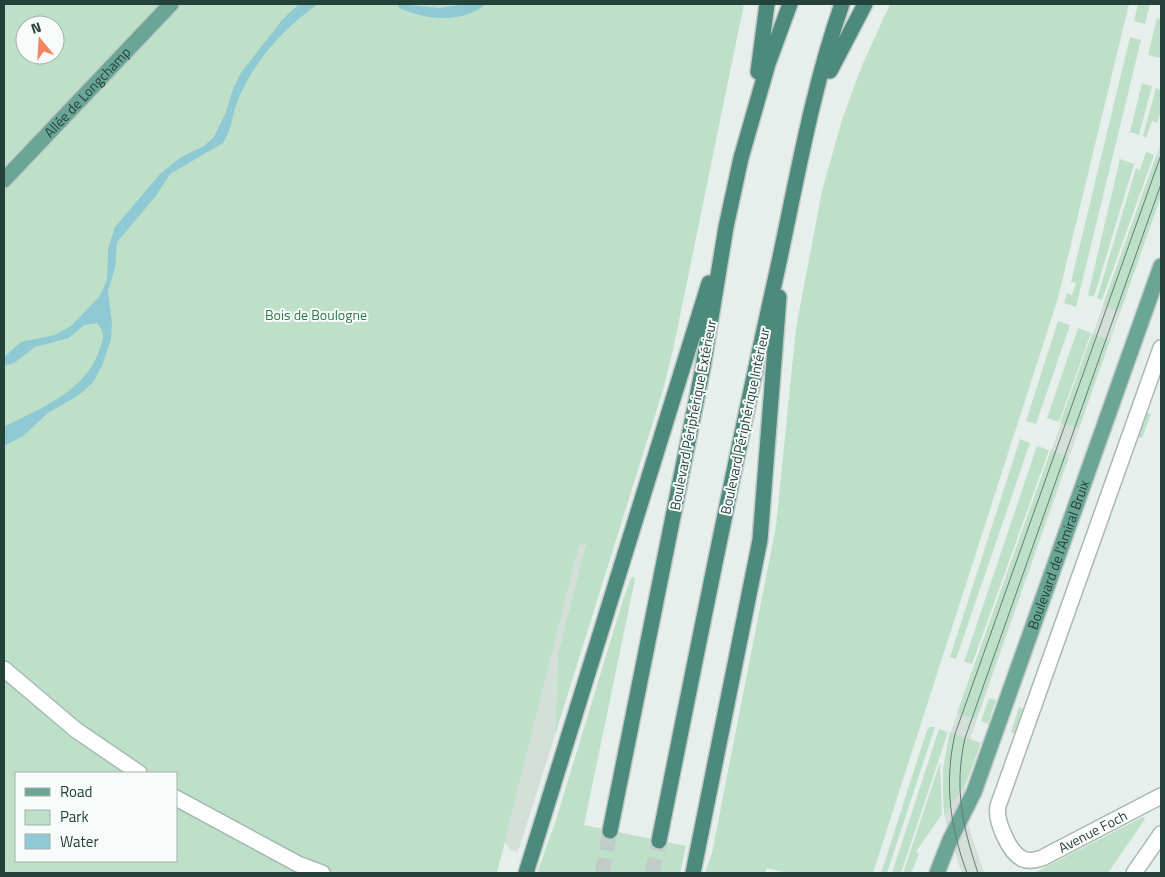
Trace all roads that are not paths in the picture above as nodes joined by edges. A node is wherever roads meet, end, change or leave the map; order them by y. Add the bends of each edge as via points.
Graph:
1 (171, 4) edge
2 (767, 4) edge
3 (790, 4) edge
4 (842, 4) edge
5 (865, 4) edge
6 (749, 125) junction
7 (808, 126) junction
8 (4, 180) edge
9 (726, 227) junction
10 (784, 238) junction
11 (1161, 266) edge
12 (1161, 348) edge
13 (4, 669) edge
14 (138, 772) edge
15 (1161, 796) edge
16 (178, 799) edge
17 (610, 831) tunnel mouth
18 (1161, 834) edge
19 (950, 840) junction
20 (659, 841) tunnel mouth
21 (1022, 859) joint
22 (322, 873) edge
23 (526, 873) edge
24 (693, 873) edge
25 (930, 873) edge
26 (937, 873) edge
27 (1134, 873) edge

1 - 8 main road, Allée de Longchamp
2 - 6 highway
3 - 6 highway, Boulevard Périphérique Extérieur
4 - 7 highway, Boulevard Périphérique Intérieur
5 - 7 highway via 823,85
6 - 9 highway, Boulevard Périphérique Extérieur
7 - 10 highway, Boulevard Périphérique Intérieur
9 - 17 highway, Boulevard Périphérique Extérieur via 703,367
9 - 23 highway
10 - 20 highway, Boulevard Périphérique Intérieur
10 - 24 highway via 760,540
11 - 19 main road, Boulevard de l'Amiral Bruix via 974,792
12 - 21 street, Boulevard de l'Amiral Bruix via 998,806 1000,826 1013,851
13 - 14 street via 76,730
15 - 21 street, Avenue Foch via 1042,858
16 - 22 street via 298,864
18 - 27 street
19 - 25 main road, Boulevard de l'Amiral Bruix
19 - 26 main road, Boulevard de l'Amiral Bruix

